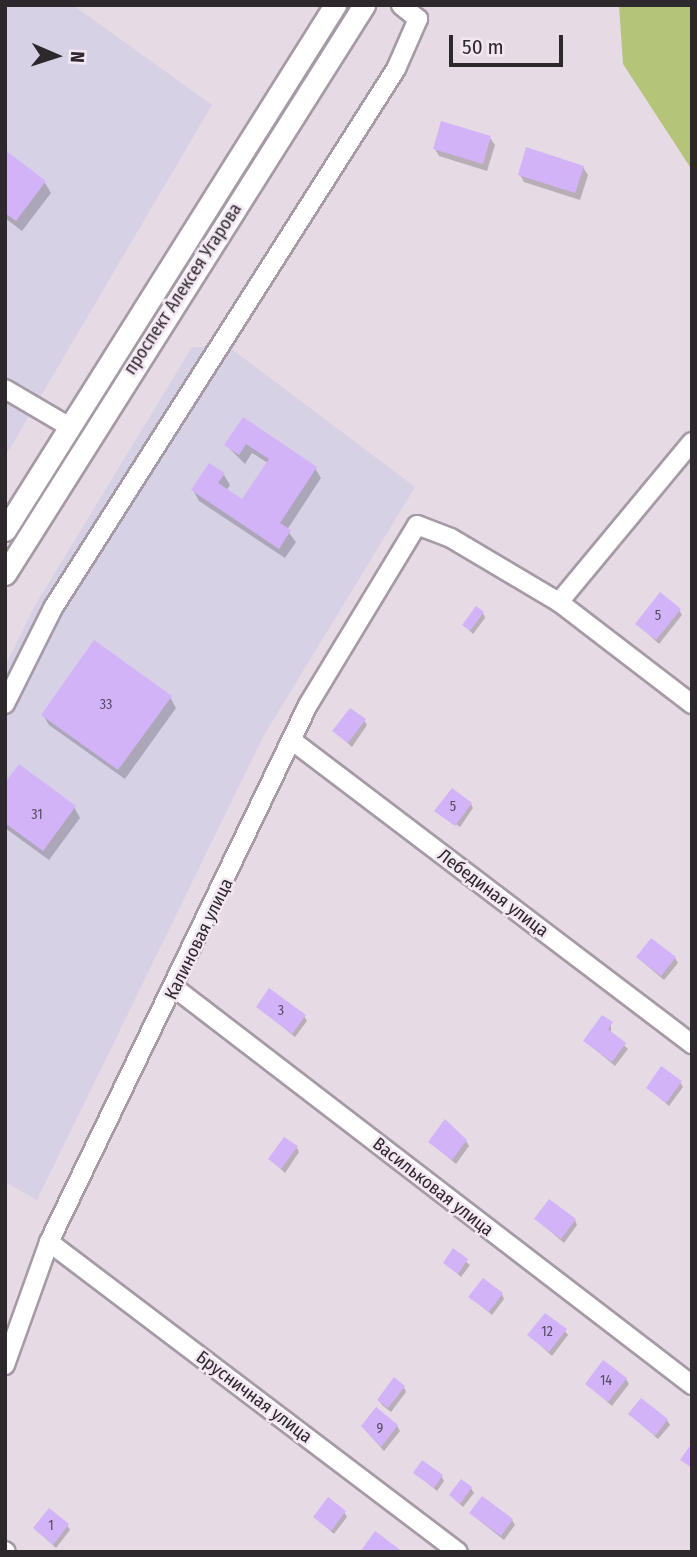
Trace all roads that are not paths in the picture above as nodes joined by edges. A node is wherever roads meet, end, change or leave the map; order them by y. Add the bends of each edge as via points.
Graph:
1 (335, 5) edge
2 (364, 5) edge
3 (401, 5) edge
4 (5, 389) edge
5 (68, 426) junction
6 (88, 439) junction
7 (692, 442) edge
8 (5, 530) edge
9 (5, 574) edge
10 (559, 602) junction
11 (5, 704) edge
12 (692, 704) edge
13 (294, 742) junction
14 (175, 988) junction
15 (692, 1044) edge
16 (49, 1242) junction
17 (5, 1365) edge
18 (692, 1385) edge
19 (458, 1552) edge

1 - 5 main road, проспект Алексея Угарова
2 - 6 main road, проспект Алексея Угарова
3 - 11 street via 418,19 396,69 53,608
4 - 5 street
5 - 6 main road
5 - 8 main road, проспект Алексея Угарова
6 - 9 main road, проспект Алексея Угарова
7 - 10 street
10 - 12 street
10 - 13 street, Калиновая улица via 451,538 417,525 308,705
13 - 14 street, Калиновая улица
13 - 15 street, Лебединая улица
14 - 16 street, Калиновая улица
14 - 18 street, Васильковая улица
16 - 17 street, Калиновая улица
16 - 19 street, Брусничная улица

